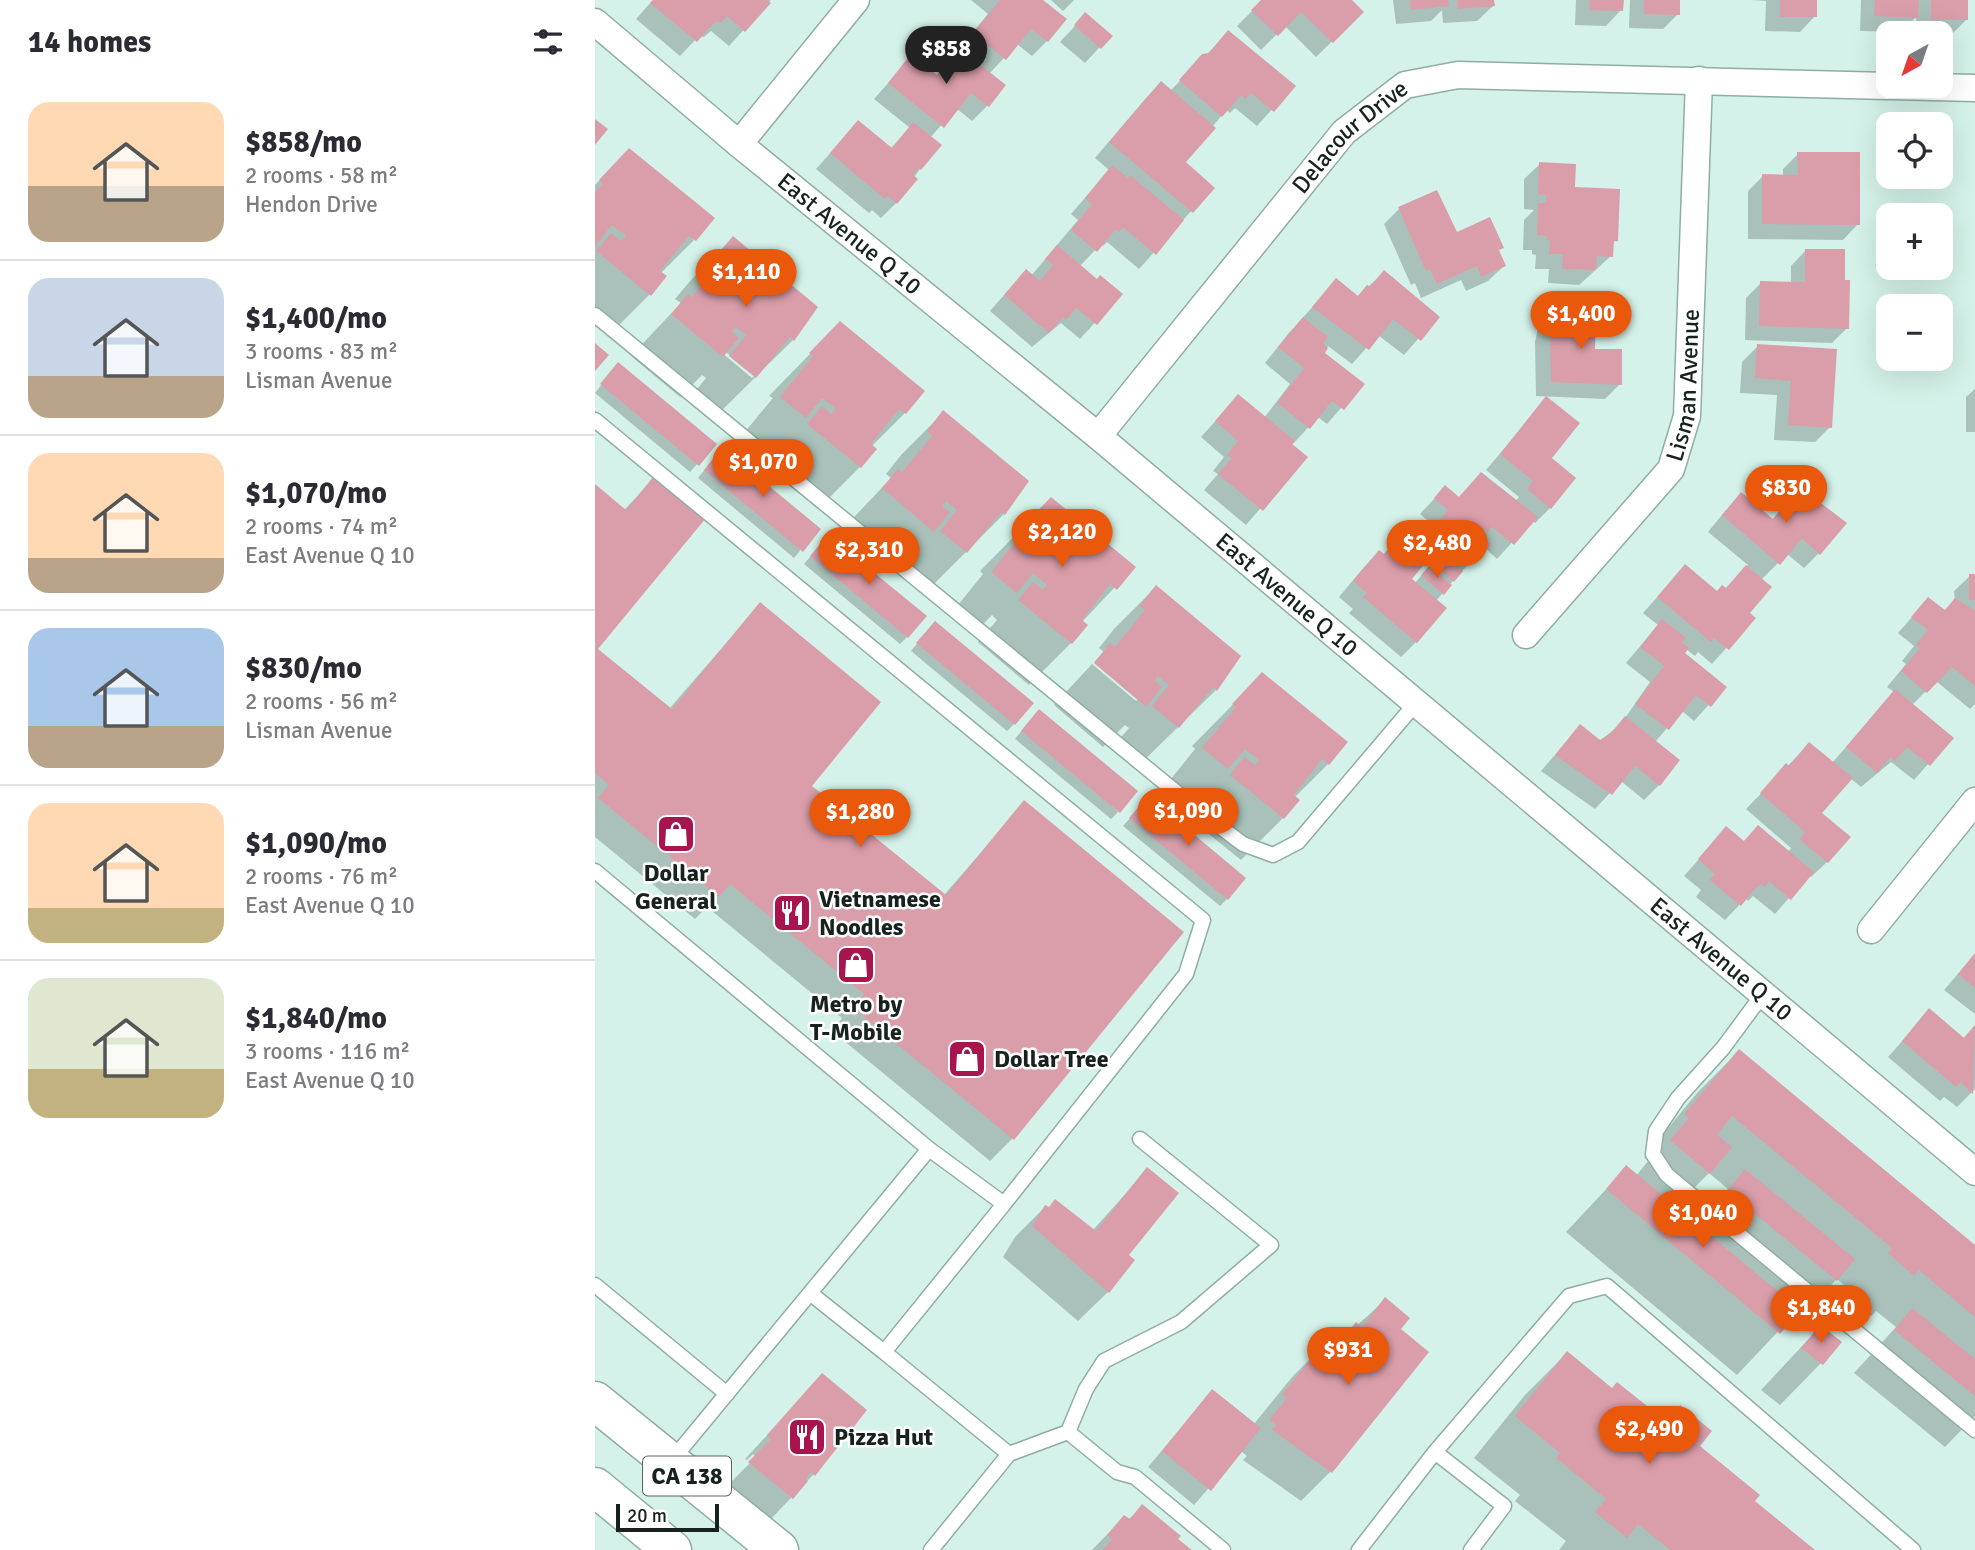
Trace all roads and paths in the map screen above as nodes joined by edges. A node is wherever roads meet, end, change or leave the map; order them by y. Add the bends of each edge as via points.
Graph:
1 (856, 0) edge
2 (595, 22) edge
3 (1699, 80) junction
4 (1876, 86) edge
5 (1953, 87) edge
6 (1975, 88) edge
7 (739, 144) junction
8 (595, 315) edge
9 (595, 420) edge
10 (1098, 436) junction
11 (1526, 635) dead end
12 (1416, 703) junction
13 (1975, 802) edge
14 (595, 871) edge
15 (1871, 930) dead end
16 (1763, 994) junction
17 (1140, 1139) dead end
18 (929, 1149) junction
19 (1975, 1172) edge
20 (1004, 1205) junction
21 (595, 1285) edge
22 (810, 1293) junction
23 (884, 1352) junction
24 (727, 1394) junction
25 (595, 1401) edge
26 (1975, 1430) edge
27 (1067, 1432) junction
28 (1435, 1452) junction
29 (1009, 1454) junction
30 (670, 1462) junction
31 (595, 1487) edge
32 (672, 1550) edge
33 (779, 1550) edge
34 (930, 1550) edge
35 (1223, 1550) edge
36 (1359, 1550) edge
37 (1471, 1550) edge
38 (1913, 1550) edge

1 - 7 street
2 - 7 street, East Avenue Q 10
3 - 4 street, Delacour Drive
3 - 10 street, Delacour Drive via 1458,75 1405,85 1344,132
3 - 11 street, Lisman Avenue via 1687,416 1671,469
5 - 6 street, Delacour Drive
7 - 10 street, East Avenue Q 10
8 - 12 lane via 1243,844 1273,855 1298,842
9 - 20 lane via 1203,920 1186,974
10 - 12 street, East Avenue Q 10
12 - 16 street, East Avenue Q 10
13 - 15 street
14 - 18 lane
16 - 19 street, East Avenue Q 10
16 - 26 lane via 1678,1098 1656,1131 1653,1154 1667,1175
17 - 27 lane via 1271,1245 1181,1322 1104,1361
18 - 20 lane
18 - 22 lane
20 - 23 lane
21 - 24 lane
22 - 23 lane
22 - 24 lane
23 - 29 lane
24 - 30 lane
25 - 30 highway, CA 138
27 - 29 lane
27 - 35 lane via 1117,1472 1135,1477
28 - 36 lane
28 - 37 lane via 1504,1506
28 - 38 lane via 1569,1296 1607,1286
29 - 34 lane
30 - 33 highway, CA 138
31 - 32 highway, CA 138

